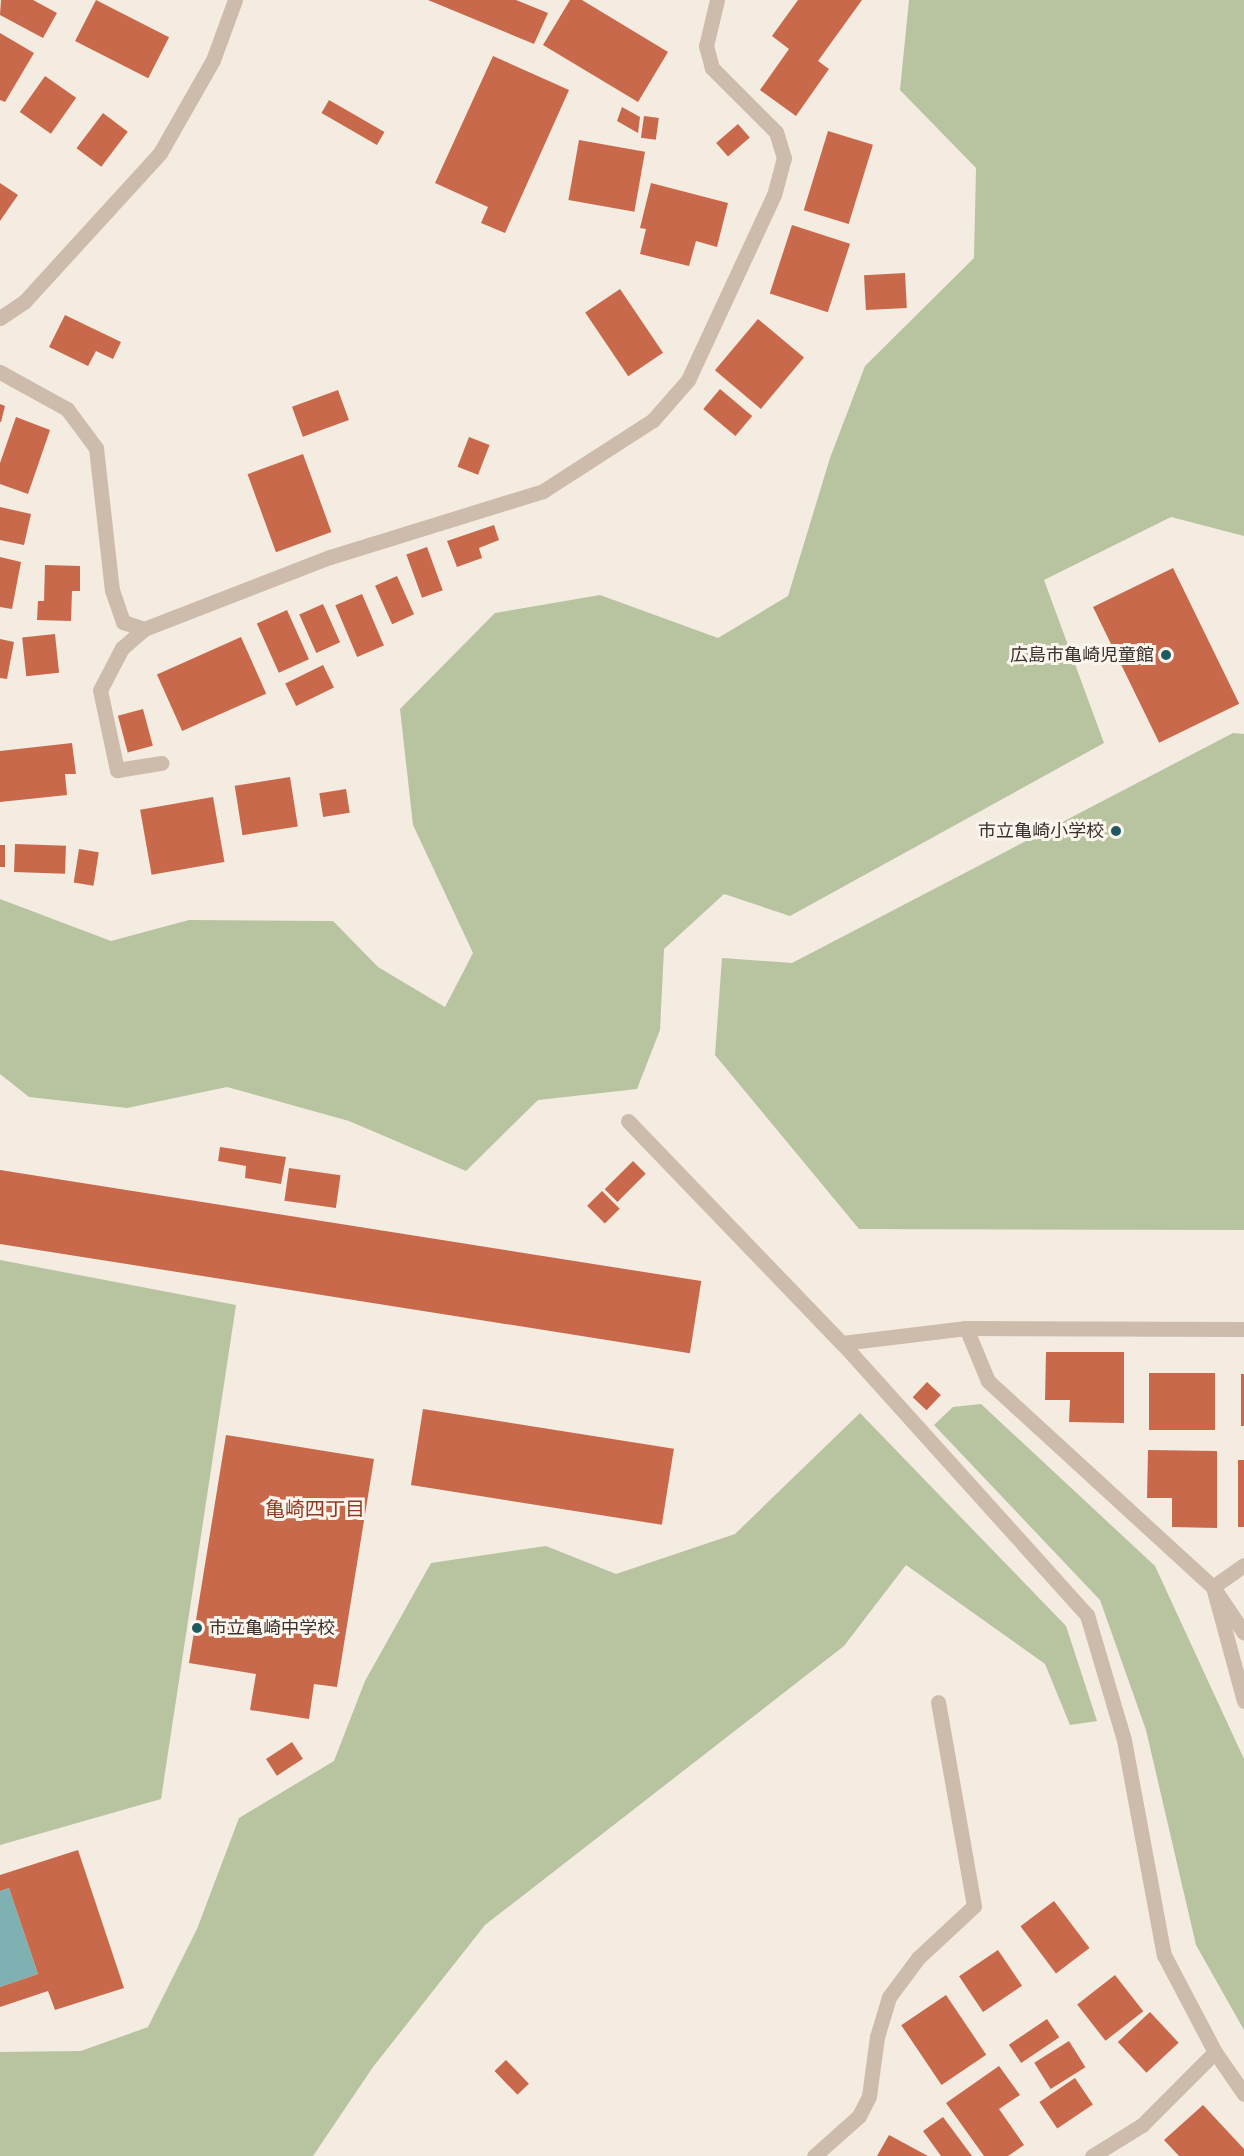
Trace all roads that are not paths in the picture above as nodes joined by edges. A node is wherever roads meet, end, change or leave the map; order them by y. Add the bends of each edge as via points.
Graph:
1 (235, 0) edge
2 (717, 0) edge
3 (0, 318) edge
4 (0, 372) edge
5 (144, 629) junction
6 (161, 763) dead end
7 (628, 1120) dead end
8 (966, 1328) junction
9 (1244, 1329) edge
10 (842, 1343) junction
11 (1244, 1565) edge
12 (1213, 1587) junction
13 (1244, 1633) edge
14 (1244, 1701) edge
15 (938, 1702) dead end
16 (1215, 2052) junction
17 (1244, 2094) edge
18 (814, 2156) edge
19 (1092, 2156) edge

1 - 3 street via 213,60 160,153 24,302
2 - 5 street via 706,46 712,68 776,132 784,159 774,195 688,380 653,420 543,491 330,557
4 - 5 street via 67,409 96,448 112,590 123,622
5 - 6 street via 122,648 100,690 117,770
7 - 10 street
8 - 9 street
8 - 10 street
8 - 12 street via 988,1381
10 - 16 street via 1087,1615 1124,1740 1164,1955
11 - 12 street
12 - 13 street
12 - 14 street
15 - 18 street via 974,1906 918,1958 889,1997 877,2037 869,2096 859,2116
16 - 17 street
16 - 19 street via 1142,2125

